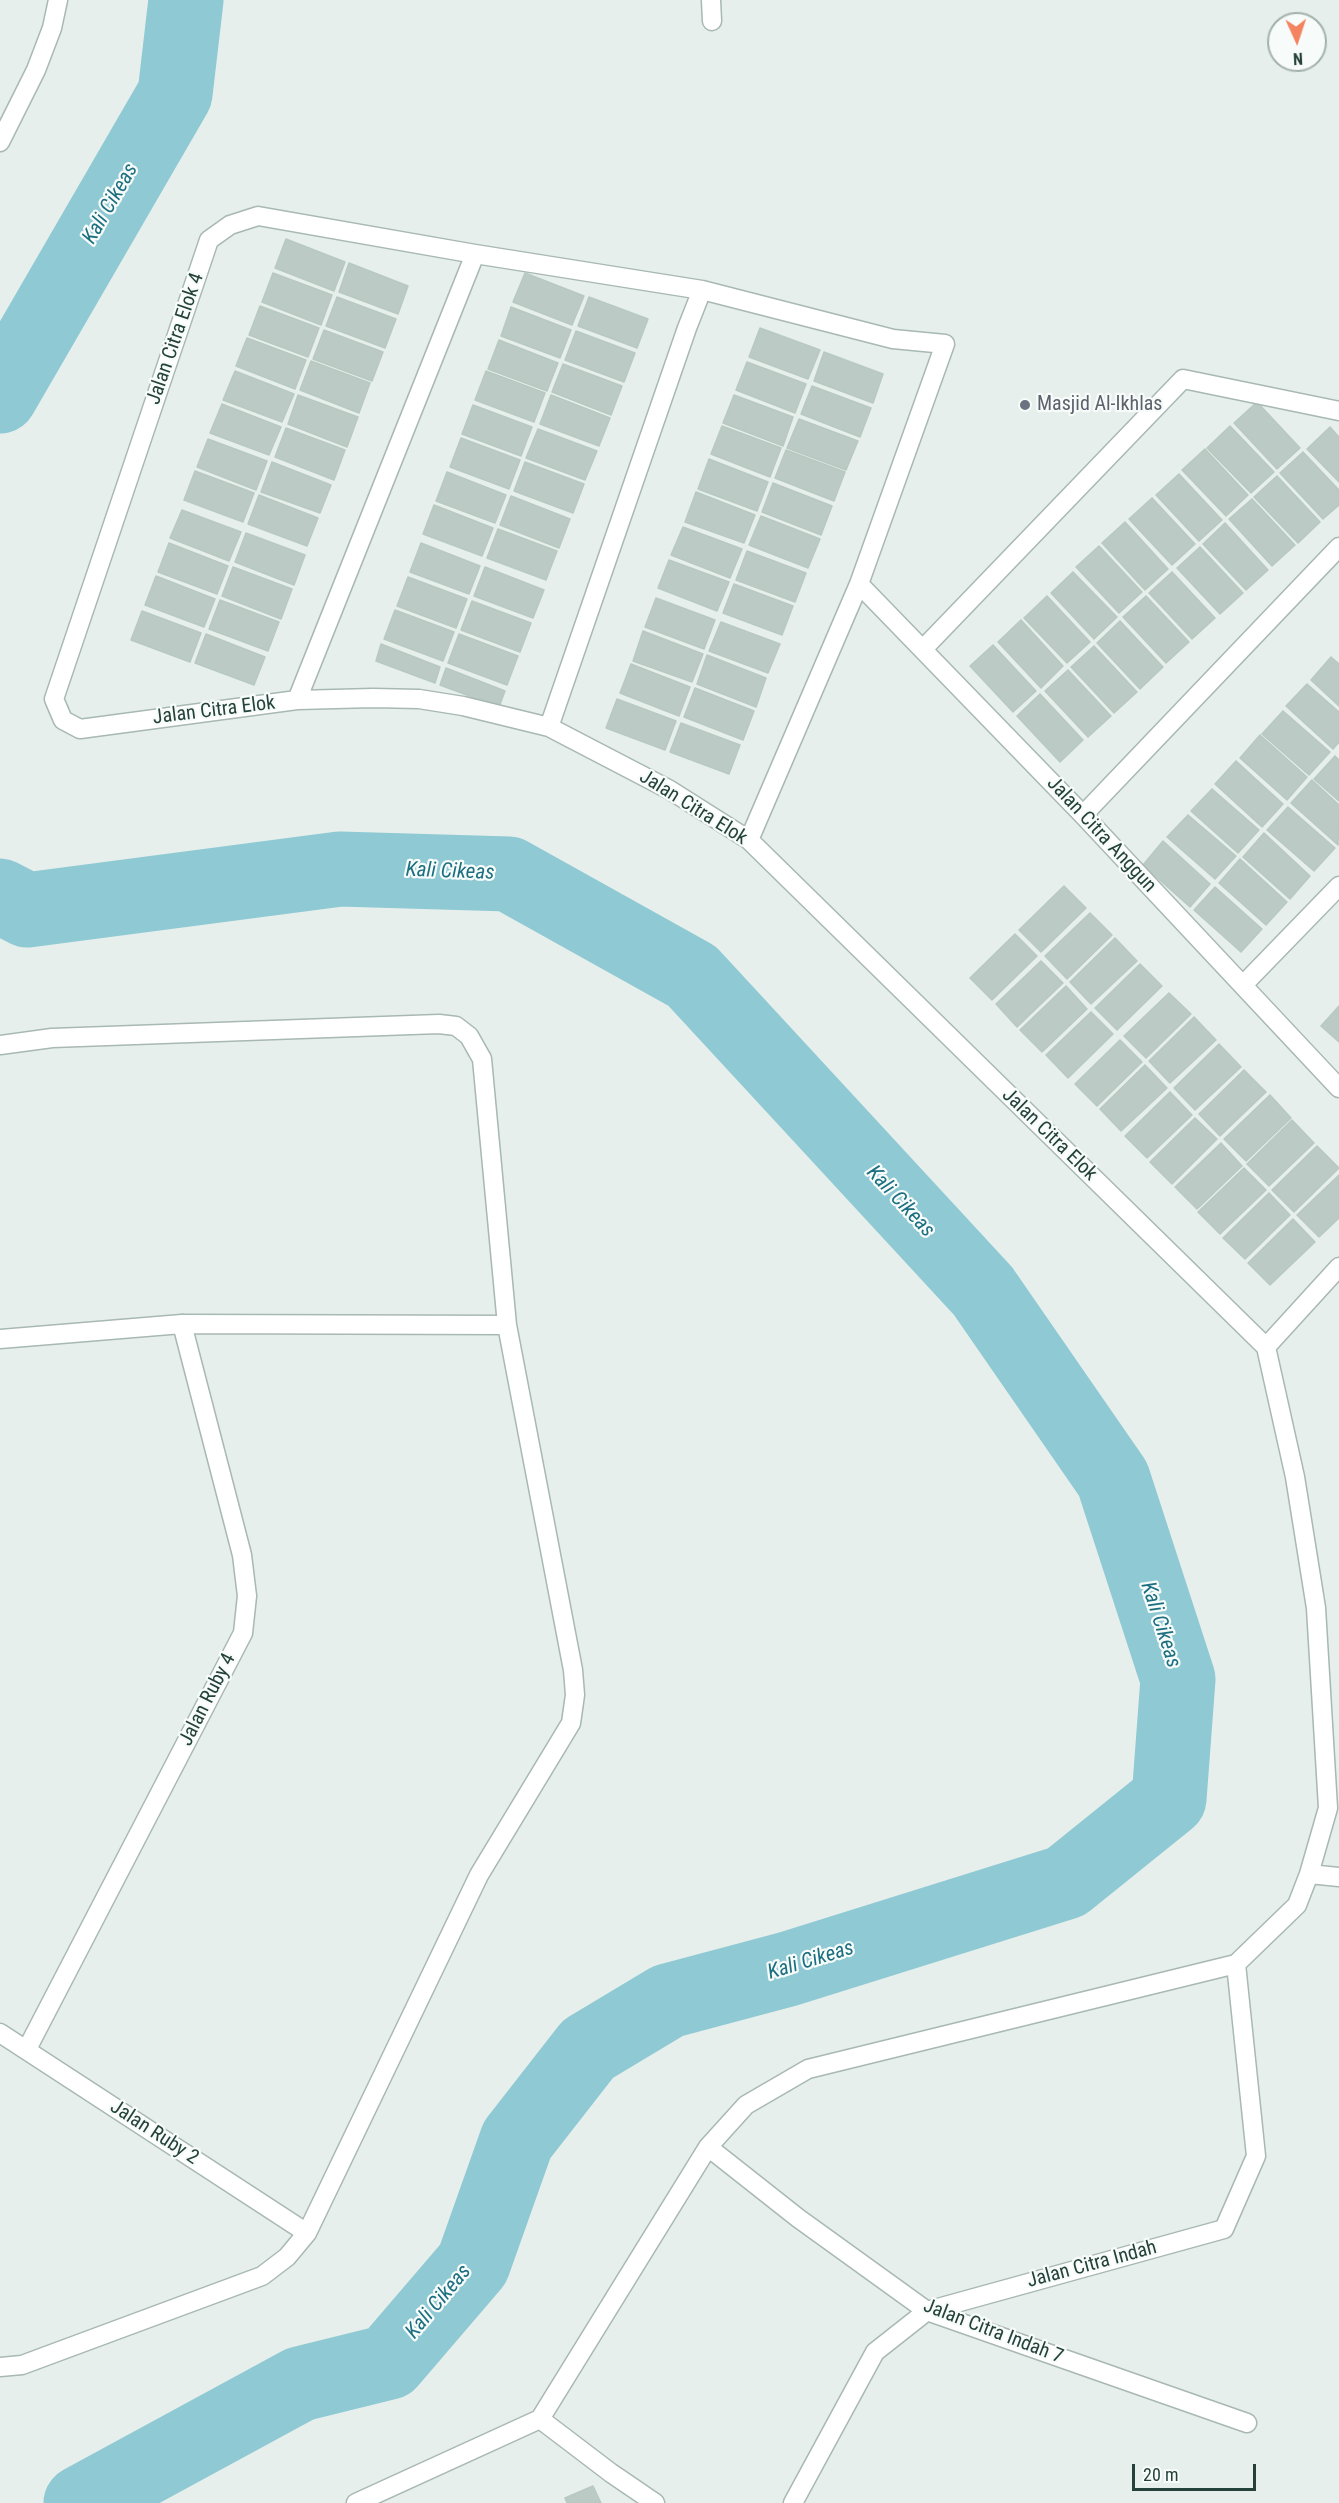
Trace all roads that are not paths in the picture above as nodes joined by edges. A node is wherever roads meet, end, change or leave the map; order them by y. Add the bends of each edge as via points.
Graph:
1 (58, 0) edge
2 (711, 0) edge
3 (712, 21) dead end
4 (0, 142) edge
5 (475, 254) junction
6 (702, 290) junction
7 (1339, 411) edge
8 (1339, 547) edge
9 (859, 584) junction
10 (923, 649) junction
11 (54, 699) joint
12 (297, 700) junction
13 (549, 727) junction
14 (1083, 815) junction
15 (749, 840) junction
16 (1339, 886) edge
17 (1243, 985) junction
18 (0, 1045) edge
19 (1339, 1088) edge
20 (1339, 1267) edge
21 (182, 1324) junction
22 (507, 1325) junction
23 (0, 1339) edge
24 (1266, 1347) junction
25 (1309, 1874) junction
26 (1339, 1877) edge
27 (1236, 1964) junction
28 (0, 2033) edge
29 (27, 2049) junction
30 (708, 2147) junction
31 (307, 2233) junction
32 (927, 2311) junction
33 (0, 2367) edge
34 (540, 2419) junction
35 (1247, 2423) dead end
36 (356, 2503) edge
37 (655, 2503) edge
38 (793, 2503) edge

1 - 4 street via 36,70
2 - 3 street
5 - 6 street, Jalan Citra Elok 4
5 - 11 street, Jalan Citra Elok 4 via 258,216 230,225 209,240
5 - 12 street
6 - 9 street, Jalan Citra Elok 4 via 893,339 945,344
6 - 13 street
7 - 10 street via 1183,379
8 - 14 street
9 - 10 street, Jalan Citra Anggun
9 - 15 street
10 - 14 street, Jalan Citra Anggun
11 - 12 street, Jalan Citra Elok via 63,720 80,729
12 - 13 street, Jalan Citra Elok via 419,699
13 - 15 street, Jalan Citra Elok via 670,790
14 - 17 street, Jalan Citra Anggun
15 - 24 street, Jalan Citra Elok
16 - 17 street
17 - 19 street, Jalan Citra Anggun
18 - 22 street via 52,1038 456,1026 469,1036 482,1059
20 - 24 street
21 - 22 street
21 - 23 street
21 - 29 street, Jalan Ruby 4 via 242,1555 247,1596 243,1633
22 - 31 street via 573,1670 571,1723 479,1875
24 - 25 street via 1295,1477 1316,1608 1328,1808
25 - 26 street
25 - 27 street via 1297,1905
27 - 30 street via 808,2069 746,2105
27 - 32 street, Jalan Citra Indah via 1256,2156 1224,2229
28 - 29 street, Jalan Ruby 2
29 - 31 street, Jalan Ruby 2
30 - 32 street, Jalan Citra Indah 7
30 - 34 street
31 - 33 street via 287,2257 262,2276 22,2365
32 - 35 street, Jalan Citra Indah 7
32 - 38 street, Jalan Citra Indah via 875,2352
34 - 36 street
34 - 37 street

